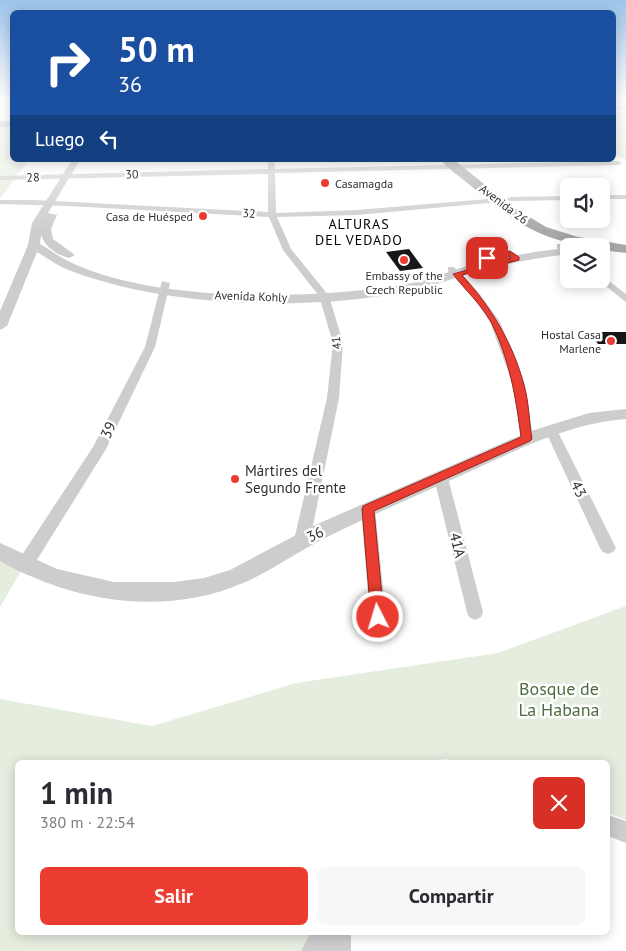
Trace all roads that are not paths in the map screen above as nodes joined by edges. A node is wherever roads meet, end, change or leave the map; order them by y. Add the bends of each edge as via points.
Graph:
1 (616, 161) edge
2 (75, 162) edge
3 (82, 162) edge
4 (271, 162) edge
5 (563, 162) edge
6 (457, 164) edge
7 (626, 168) edge
8 (271, 172) junction
9 (70, 176) junction
10 (0, 178) edge
11 (610, 197) edge
12 (626, 197) edge
13 (560, 198) edge
14 (504, 200) junction
15 (0, 202) edge
16 (55, 202) junction
17 (272, 215) junction
18 (539, 229) junction
19 (567, 238) edge
20 (626, 243) edge
21 (53, 245) junction
22 (560, 245) edge
23 (38, 248) junction
24 (610, 248) edge
25 (626, 248) edge
26 (560, 251) edge
27 (454, 271) junction
28 (98, 272) junction
29 (164, 286) junction
30 (610, 286) edge
31 (322, 293) junction
32 (626, 299) edge
33 (0, 326) edge
34 (626, 414) edge
35 (551, 430) junction
36 (527, 439) junction
37 (441, 478) junction
38 (368, 509) junction
39 (302, 540) junction
40 (608, 548) dead end
41 (0, 551) edge
42 (24, 566) junction
43 (475, 612) dead end
44 (378, 617) dead end
45 (610, 827) edge
46 (626, 832) edge
47 (324, 935) edge
48 (339, 935) edge
49 (313, 951) edge
50 (339, 951) edge

1 - 7 street
2 - 9 street
3 - 9 street
4 - 8 street, 41
5 - 6 street, 30
6 - 8 street, 30
6 - 14 main road, Avenida 26
8 - 9 street, 30
8 - 17 street, 41
9 - 10 street, 28
9 - 16 street
11 - 12 street
13 - 14 street, 32
14 - 17 street, 32 via 336,214
14 - 18 main road, Avenida 26 via 522,219
14 - 20 main road, Avenida 26 via 559,231
15 - 16 street, 32
16 - 17 street, 32
16 - 21 street via 45,231 47,240
16 - 23 street via 37,223
17 - 31 street, 41 via 287,250
18 - 19 main road, Avenida 26
18 - 22 street
21 - 23 street
21 - 28 street, Avenida Kohly
23 - 28 street, Avenida Kohly via 68,266
23 - 33 street via 28,259
24 - 25 main road, Avenida 26
26 - 27 street, Avenida Kohly via 513,256
27 - 31 street, Avenida Kohly via 433,282
27 - 36 street via 495,322 520,385
28 - 29 street, Avenida Kohly
29 - 31 street, Avenida Kohly via 246,293
29 - 42 street, 39 via 150,347 99,449
30 - 32 street
31 - 39 street, 41 via 338,343 333,398
34 - 35 street, 36 via 591,418
35 - 36 street, 36
35 - 40 street, 43
36 - 37 street, 36
37 - 38 street, 36
37 - 43 street, 41A
38 - 39 street, 36
38 - 44 street
39 - 42 street, 36 via 235,577 184,591 144,593 90,588
41 - 42 street, 36
45 - 46 street
47 - 49 street
48 - 50 street

